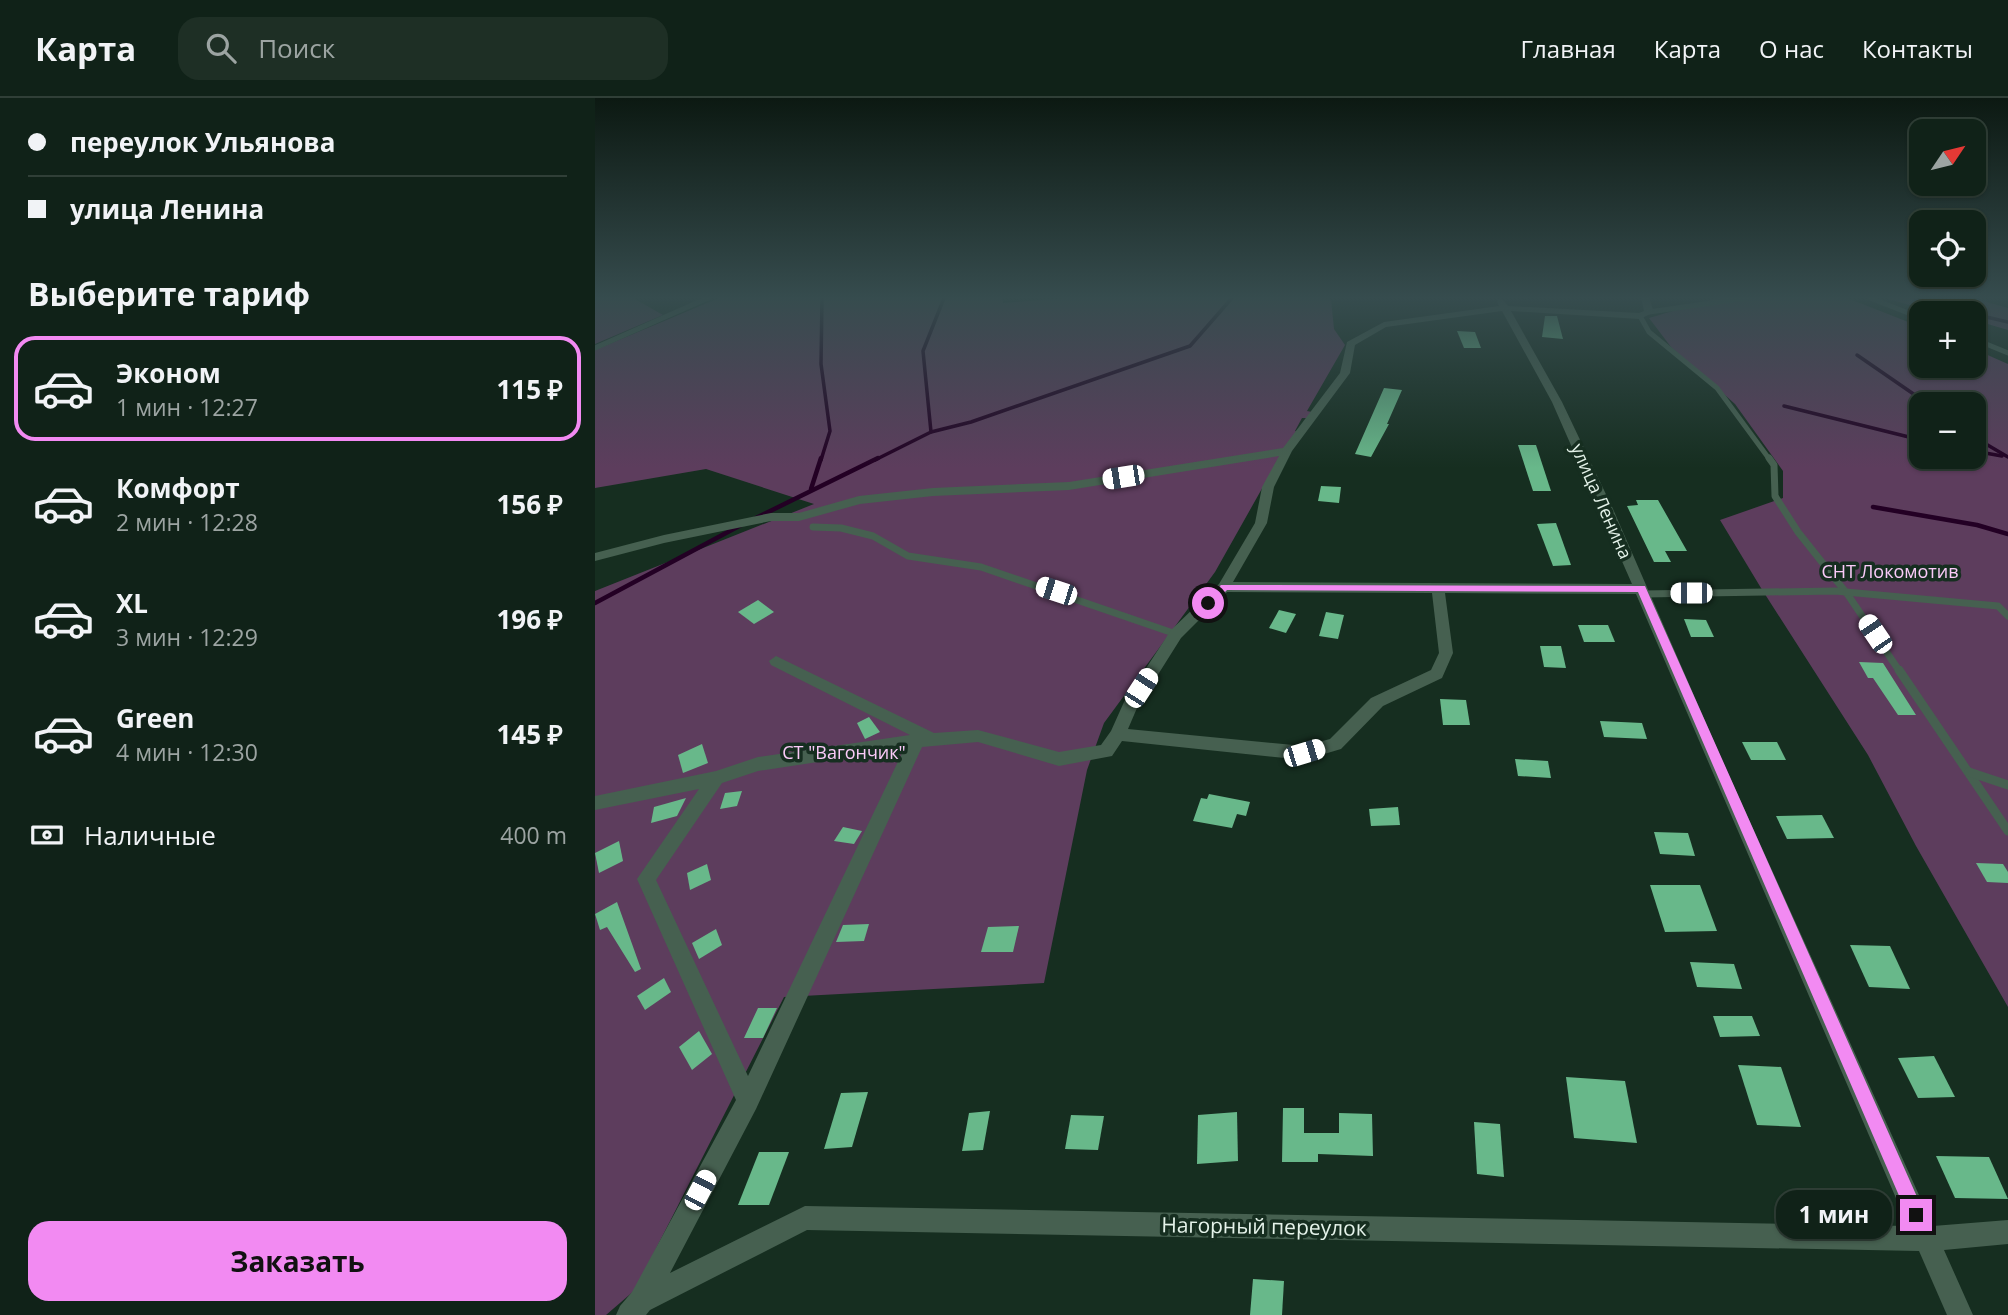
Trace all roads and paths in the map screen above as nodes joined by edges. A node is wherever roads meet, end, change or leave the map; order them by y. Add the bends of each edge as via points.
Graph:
1 (1348, 355) edge
2 (1531, 355) edge
3 (1677, 355) edge
4 (1287, 452) junction
5 (799, 517) junction
6 (813, 527) joint
7 (595, 557) edge
8 (1224, 587) junction
9 (1438, 588) junction
10 (1642, 591) junction
11 (1846, 593) junction
12 (2008, 616) edge
13 (1176, 634) junction
14 (776, 661) dead end
15 (1118, 734) junction
16 (924, 740) junction
17 (1969, 772) junction
18 (716, 778) junction
19 (2008, 785) edge
20 (595, 803) edge
21 (2008, 831) edge
22 (748, 1101) junction
23 (2008, 1232) edge
24 (1927, 1239) junction
25 (635, 1308) edge
26 (1960, 1315) edge

1 - 4 street via 1345,373
2 - 10 street, улица Ленина via 1557,402
3 - 11 lane via 1717,388 1774,465 1775,496
4 - 5 street via 1069,486 859,500
4 - 8 street via 1268,487 1261,523
5 - 6 street
5 - 7 street via 771,517
6 - 13 lane via 873,536 908,556 981,567
8 - 9 street
8 - 13 street
9 - 10 street
9 - 15 street via 1446,653 1437,674 1377,702 1335,744 1304,753
10 - 11 lane
10 - 24 street, улица Ленина
11 - 12 lane via 1998,606
11 - 17 lane
13 - 15 street via 1130,706
14 - 16 street
15 - 16 street via 1106,751 1059,759 978,737
16 - 18 street via 758,764
16 - 22 street
17 - 19 lane
17 - 21 lane
18 - 20 street
18 - 22 street via 646,880
22 - 25 street
23 - 24 street, Нагорный переулок
24 - 25 street, Нагорный переулок via 805,1218
24 - 26 street, улица Ленина

